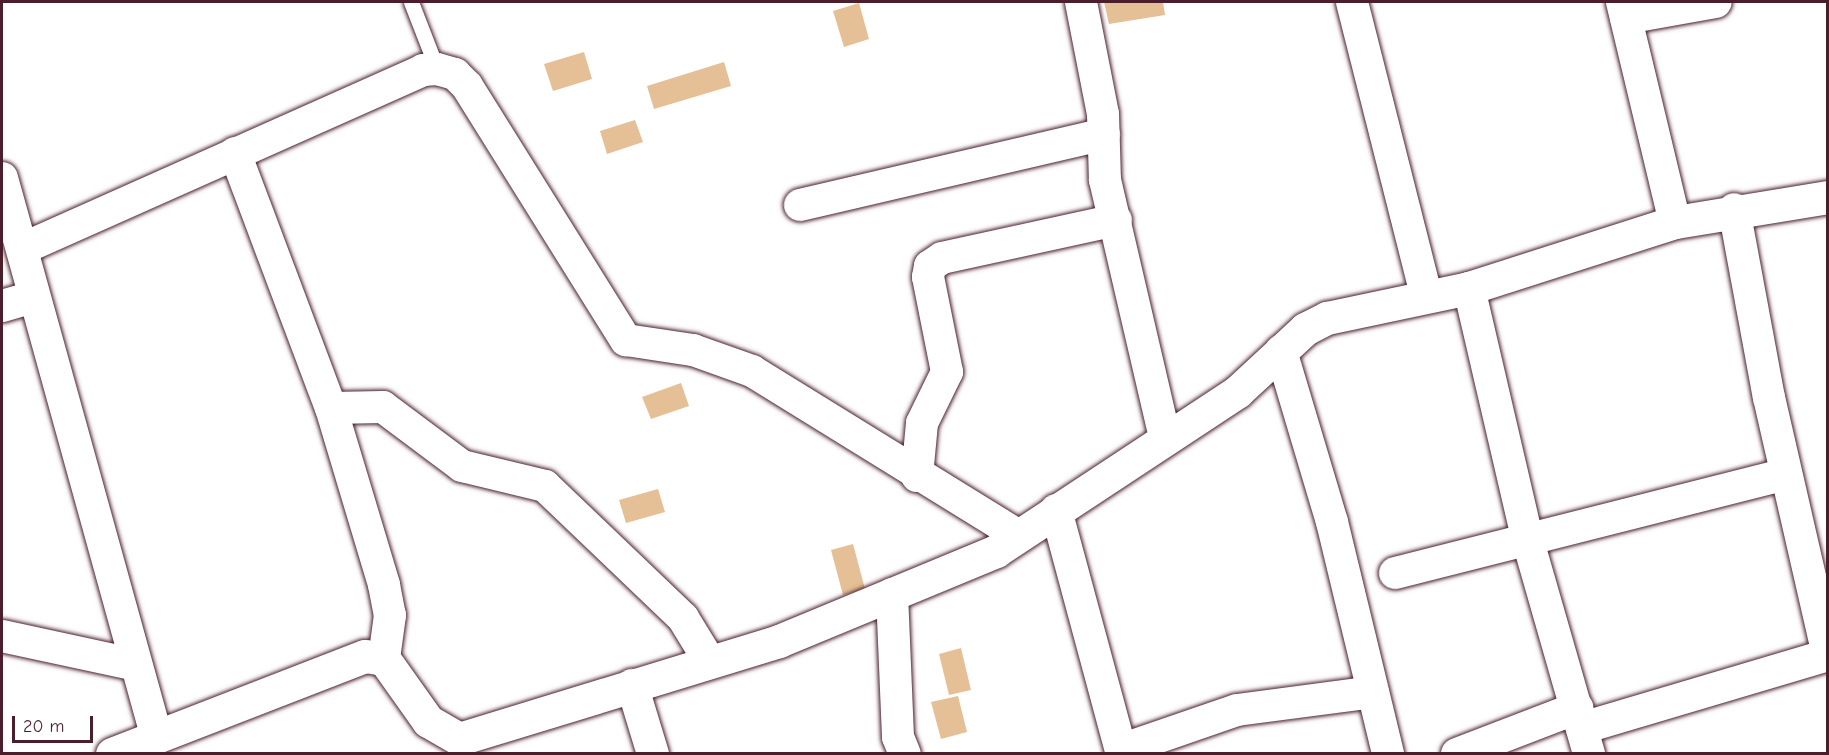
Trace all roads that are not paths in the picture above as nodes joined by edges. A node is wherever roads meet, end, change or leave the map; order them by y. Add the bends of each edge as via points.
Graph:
1 (411, 2) edge
2 (1081, 2) edge
3 (1352, 2) edge
4 (1716, 2) edge
5 (1624, 10) edge
6 (437, 69) junction
7 (1104, 135) junction
8 (235, 153) junction
9 (2, 178) edge
10 (1827, 196) edge
11 (800, 205) dead end
12 (1734, 209) junction
13 (1116, 220) junction
14 (1675, 222) junction
15 (24, 248) junction
16 (1469, 288) junction
17 (1426, 294) junction
18 (34, 297) junction
19 (2, 306) edge
20 (1281, 351) junction
21 (331, 408) junction
22 (1165, 437) junction
23 (1786, 474) junction
24 (917, 476) junction
25 (1056, 510) junction
26 (1019, 536) junction
27 (1528, 541) junction
28 (1395, 573) dead end
29 (892, 594) junction
30 (2, 636) edge
31 (384, 659) junction
32 (710, 662) junction
33 (136, 665) junction
34 (633, 686) junction
35 (1373, 692) junction
36 (1583, 730) edge
37 (157, 738) junction
38 (1122, 752) edge
39 (112, 753) edge
40 (653, 753) edge
41 (905, 753) edge
42 (1388, 753) edge
43 (1458, 753) edge

1 - 6 lane
2 - 7 street
3 - 17 street
4 - 5 street
5 - 14 street
6 - 8 street
6 - 24 street via 467,86 626,340 693,350 752,371
7 - 11 street
7 - 13 street via 1105,180
8 - 15 street
8 - 21 street
9 - 15 street
10 - 12 street
12 - 14 street
12 - 23 street
13 - 22 street
13 - 24 street via 942,258 930,266 928,277 947,372 922,423
14 - 16 street
15 - 18 street
16 - 17 street
16 - 27 street
17 - 20 street via 1327,318
18 - 19 street
18 - 33 street
20 - 22 street via 1237,392
20 - 35 street via 1332,522
21 - 31 street via 389,603
21 - 32 street via 383,407 462,466 545,486 683,618
22 - 25 street
23 - 27 street
23 - 36 street via 1827,655
24 - 26 street
25 - 26 street
25 - 38 street
26 - 29 street via 996,551
27 - 28 street
27 - 36 street
29 - 32 street
29 - 41 street via 898,737
30 - 33 street
31 - 34 street via 428,721 459,739
31 - 37 street via 365,656
32 - 34 street
33 - 37 street
34 - 40 street
35 - 38 street via 1237,711
35 - 42 street
36 - 43 street
37 - 39 street

